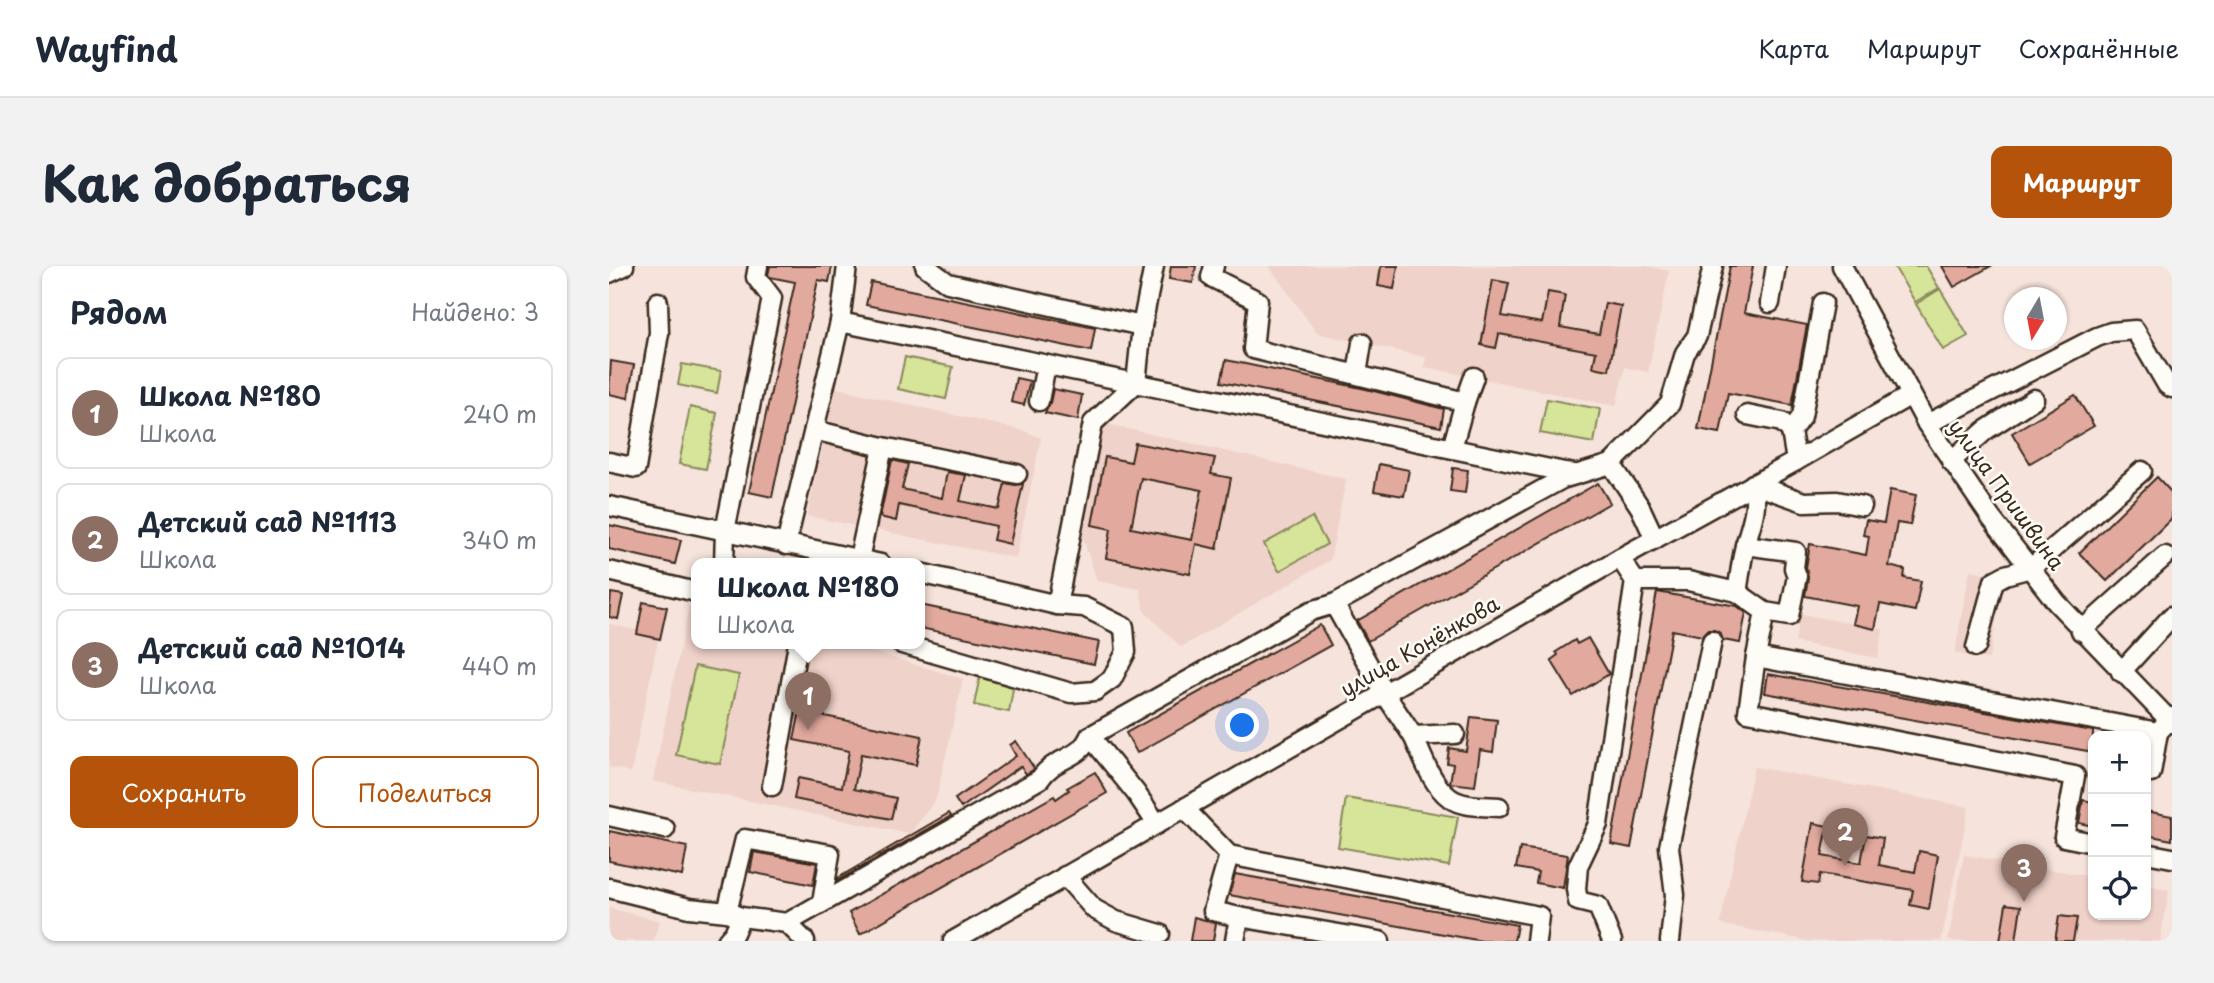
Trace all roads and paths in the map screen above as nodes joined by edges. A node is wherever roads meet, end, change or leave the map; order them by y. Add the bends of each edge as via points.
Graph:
1 (624, 266) edge
2 (758, 266) edge
3 (847, 266) edge
4 (925, 266) edge
5 (1154, 266) edge
6 (1214, 266) edge
7 (1713, 266) edge
8 (1776, 266) edge
9 (1842, 266) edge
10 (609, 273) edge
11 (658, 302) dead end
12 (1770, 303) dead end
13 (1822, 303) dead end
14 (840, 322) junction
15 (1142, 326) junction
16 (1362, 343) dead end
17 (1046, 365) junction
18 (1357, 374) junction
19 (1474, 377) dead end
20 (1136, 383) junction
21 (2172, 388) edge
22 (1910, 395) junction
23 (2034, 399) dead end
24 (1039, 401) dead end
25 (1465, 402) junction
26 (1747, 415) dead end
27 (1927, 424) junction
28 (814, 429) junction
29 (1791, 431) junction
30 (883, 447) junction
31 (1451, 448) junction
32 (1796, 461) junction
33 (1951, 461) junction
34 (609, 462) edge
35 (1611, 464) junction
36 (2142, 471) dead end
37 (1017, 474) dead end
38 (1574, 475) junction
39 (1753, 484) junction
40 (609, 506) edge
41 (1862, 506) dead end
42 (725, 531) junction
43 (1655, 539) junction
44 (786, 545) junction
45 (1745, 545) junction
46 (2165, 556) dead end
47 (724, 558) edge
48 (854, 558) edge
49 (859, 558) edge
50 (1620, 558) junction
51 (2031, 568) junction
52 (609, 571) edge
53 (925, 574) edge
54 (1635, 581) junction
55 (691, 591) edge
56 (1737, 592) junction
57 (1334, 604) junction
58 (1056, 605) junction
59 (1765, 612) junction
60 (2172, 616) edge
61 (2081, 631) junction
62 (1712, 641) dead end
63 (1976, 648) dead end
64 (797, 649) edge
65 (918, 649) edge
66 (1756, 657) junction
67 (2121, 672) junction
68 (1385, 694) junction
69 (2168, 723) edge
70 (1455, 734) dead end
71 (1090, 736) junction
72 (1413, 736) junction
73 (2151, 773) dead end
74 (772, 786) dead end
75 (1499, 807) dead end
76 (1184, 808) junction
77 (609, 816) edge
78 (1157, 824) junction
79 (665, 828) dead end
80 (2088, 842) edge
81 (2151, 854) edge
82 (1229, 855) junction
83 (2172, 858) edge
84 (1065, 876) junction
85 (609, 888) edge
86 (823, 903) junction
87 (734, 915) junction
88 (1239, 917) junction
89 (787, 923) junction
90 (1170, 939) edge
91 (727, 941) edge
92 (805, 941) edge
93 (953, 941) edge
94 (1235, 941) edge
95 (1380, 941) edge
96 (1536, 941) edge
97 (1612, 941) edge
98 (1670, 941) edge

1 - 10 street
2 - 42 street via 756,276 772,298
3 - 14 street
4 - 15 street via 948,283
5 - 15 street
6 - 18 street via 1211,277 1258,301 1253,349
7 - 35 street via 1697,336 1685,353 1670,404
8 - 12 street
9 - 22 street, улица Пришвина
11 - 34 street via 659,333 636,468
13 - 29 street via 1802,416
14 - 17 street
14 - 28 street
15 - 20 street
16 - 18 street
17 - 20 street
17 - 24 street
18 - 25 street
19 - 25 street
20 - 31 street
20 - 58 street via 1093,423
21 - 27 street via 2135,330 2111,332 2040,360 1984,396
22 - 27 street, улица Пришвина
22 - 32 street, улица Конёнкова
23 - 33 street via 1986,430
25 - 31 street
26 - 29 street via 1782,422
27 - 33 street, улица Пришвина
28 - 30 street
28 - 44 street
29 - 32 street
30 - 37 street
30 - 49 street
31 - 38 street
32 - 39 street, улица Конёнкова
33 - 51 street, улица Пришвина
35 - 38 street
35 - 43 street
36 - 51 street
38 - 57 street
39 - 41 street via 1804,502
39 - 43 street, улица Конёнкова
39 - 45 street via 1757,500
40 - 42 street
42 - 44 street
42 - 47 street
43 - 50 street, улица Конёнкова
44 - 48 street
45 - 56 street
45 - 59 street via 1796,552 1797,576 1789,616
46 - 61 street
50 - 54 street
50 - 68 street, улица Конёнкова
51 - 61 street, улица Пришвина
51 - 63 street via 1994,581
52 - 55 street
53 - 58 street
54 - 56 street via 1688,581
54 - 97 street via 1598,824 1578,866 1576,889 1579,901 1598,906
56 - 59 street
57 - 68 street
57 - 71 street via 1311,611
58 - 65 street via 1084,607 1124,627 1126,652 1112,678 1095,691 1071,693
59 - 66 street
60 - 67 street
61 - 67 street, улица Пришвина
62 - 98 street via 1669,847 1675,895
64 - 74 street
66 - 69 street
66 - 80 street via 1748,712 2074,776 2064,837
67 - 69 street, улица Пришвина
68 - 72 street
68 - 76 street, улица Конёнкова
69 - 73 street
70 - 72 street
71 - 78 street
71 - 86 street via 1084,748 1047,768 1040,779
72 - 75 street via 1433,780 1451,799
76 - 78 street, улица Конёнкова
76 - 82 street
77 - 79 street
78 - 84 street, улица Конёнкова
81 - 83 street
82 - 88 street via 1213,911
82 - 96 street via 1539,916
84 - 90 street via 1094,909
84 - 93 street, улица Конёнкова
85 - 87 street
86 - 87 street via 830,853 745,839
86 - 89 street
87 - 89 street
87 - 91 street via 734,933
88 - 94 street
88 - 95 street
89 - 92 street

